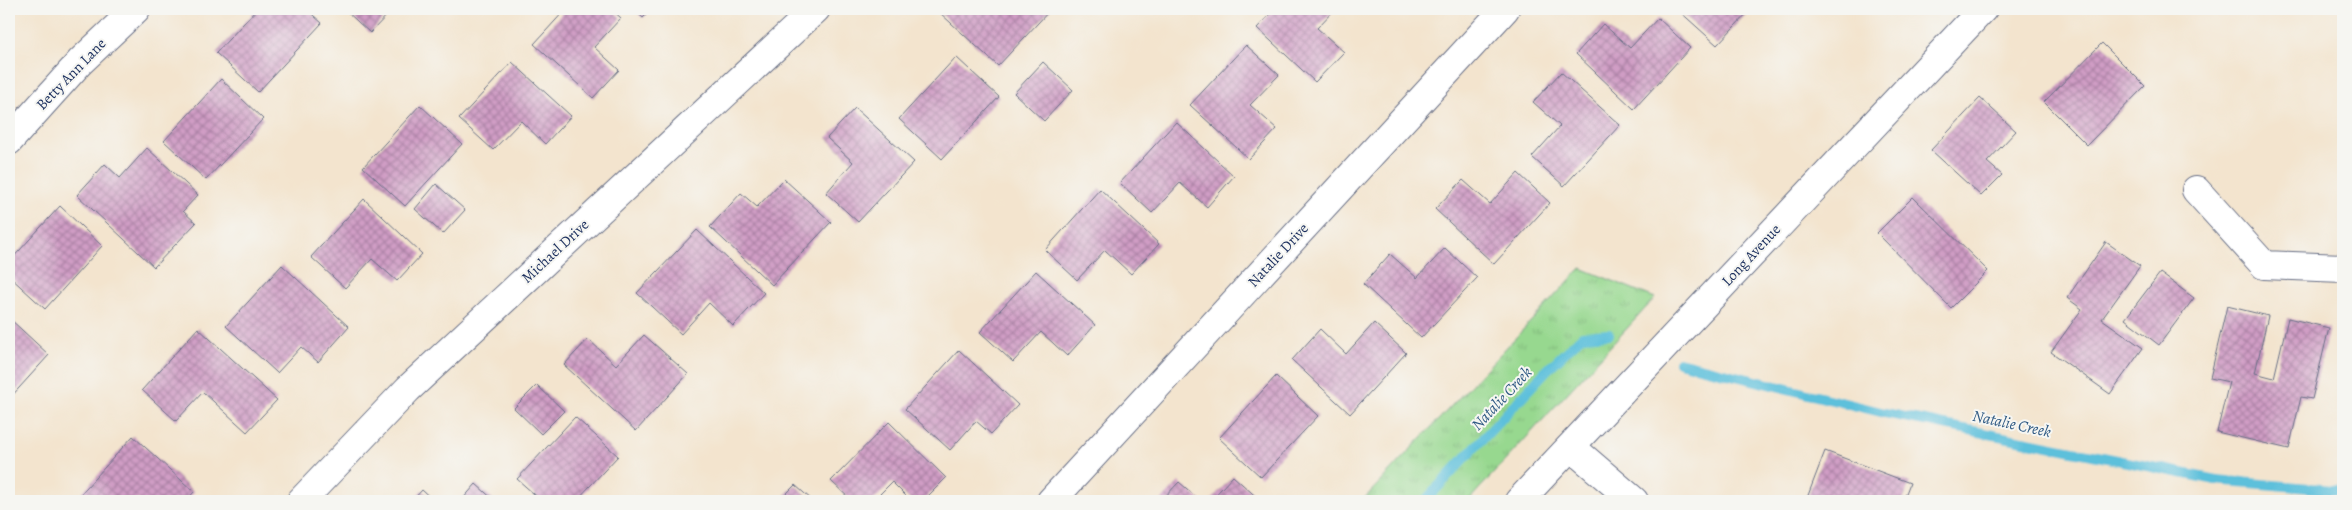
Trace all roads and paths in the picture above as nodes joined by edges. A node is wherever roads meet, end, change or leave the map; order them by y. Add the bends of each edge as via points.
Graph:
1 (136, 9) edge
2 (816, 9) edge
3 (1505, 9) edge
4 (1983, 9) edge
5 (9, 140) edge
6 (2196, 190) dead end
7 (2343, 268) edge
8 (1571, 447) junction
9 (301, 501) edge
10 (1051, 501) edge
11 (1519, 501) edge
12 (1634, 501) edge

1 - 5 street, Betty Ann Lane via 80,62
2 - 9 street, Michael Drive via 408,389
3 - 10 street, Natalie Drive
4 - 8 street, Long Avenue
6 - 7 street via 2264,265
8 - 11 street, Long Avenue
8 - 12 street

